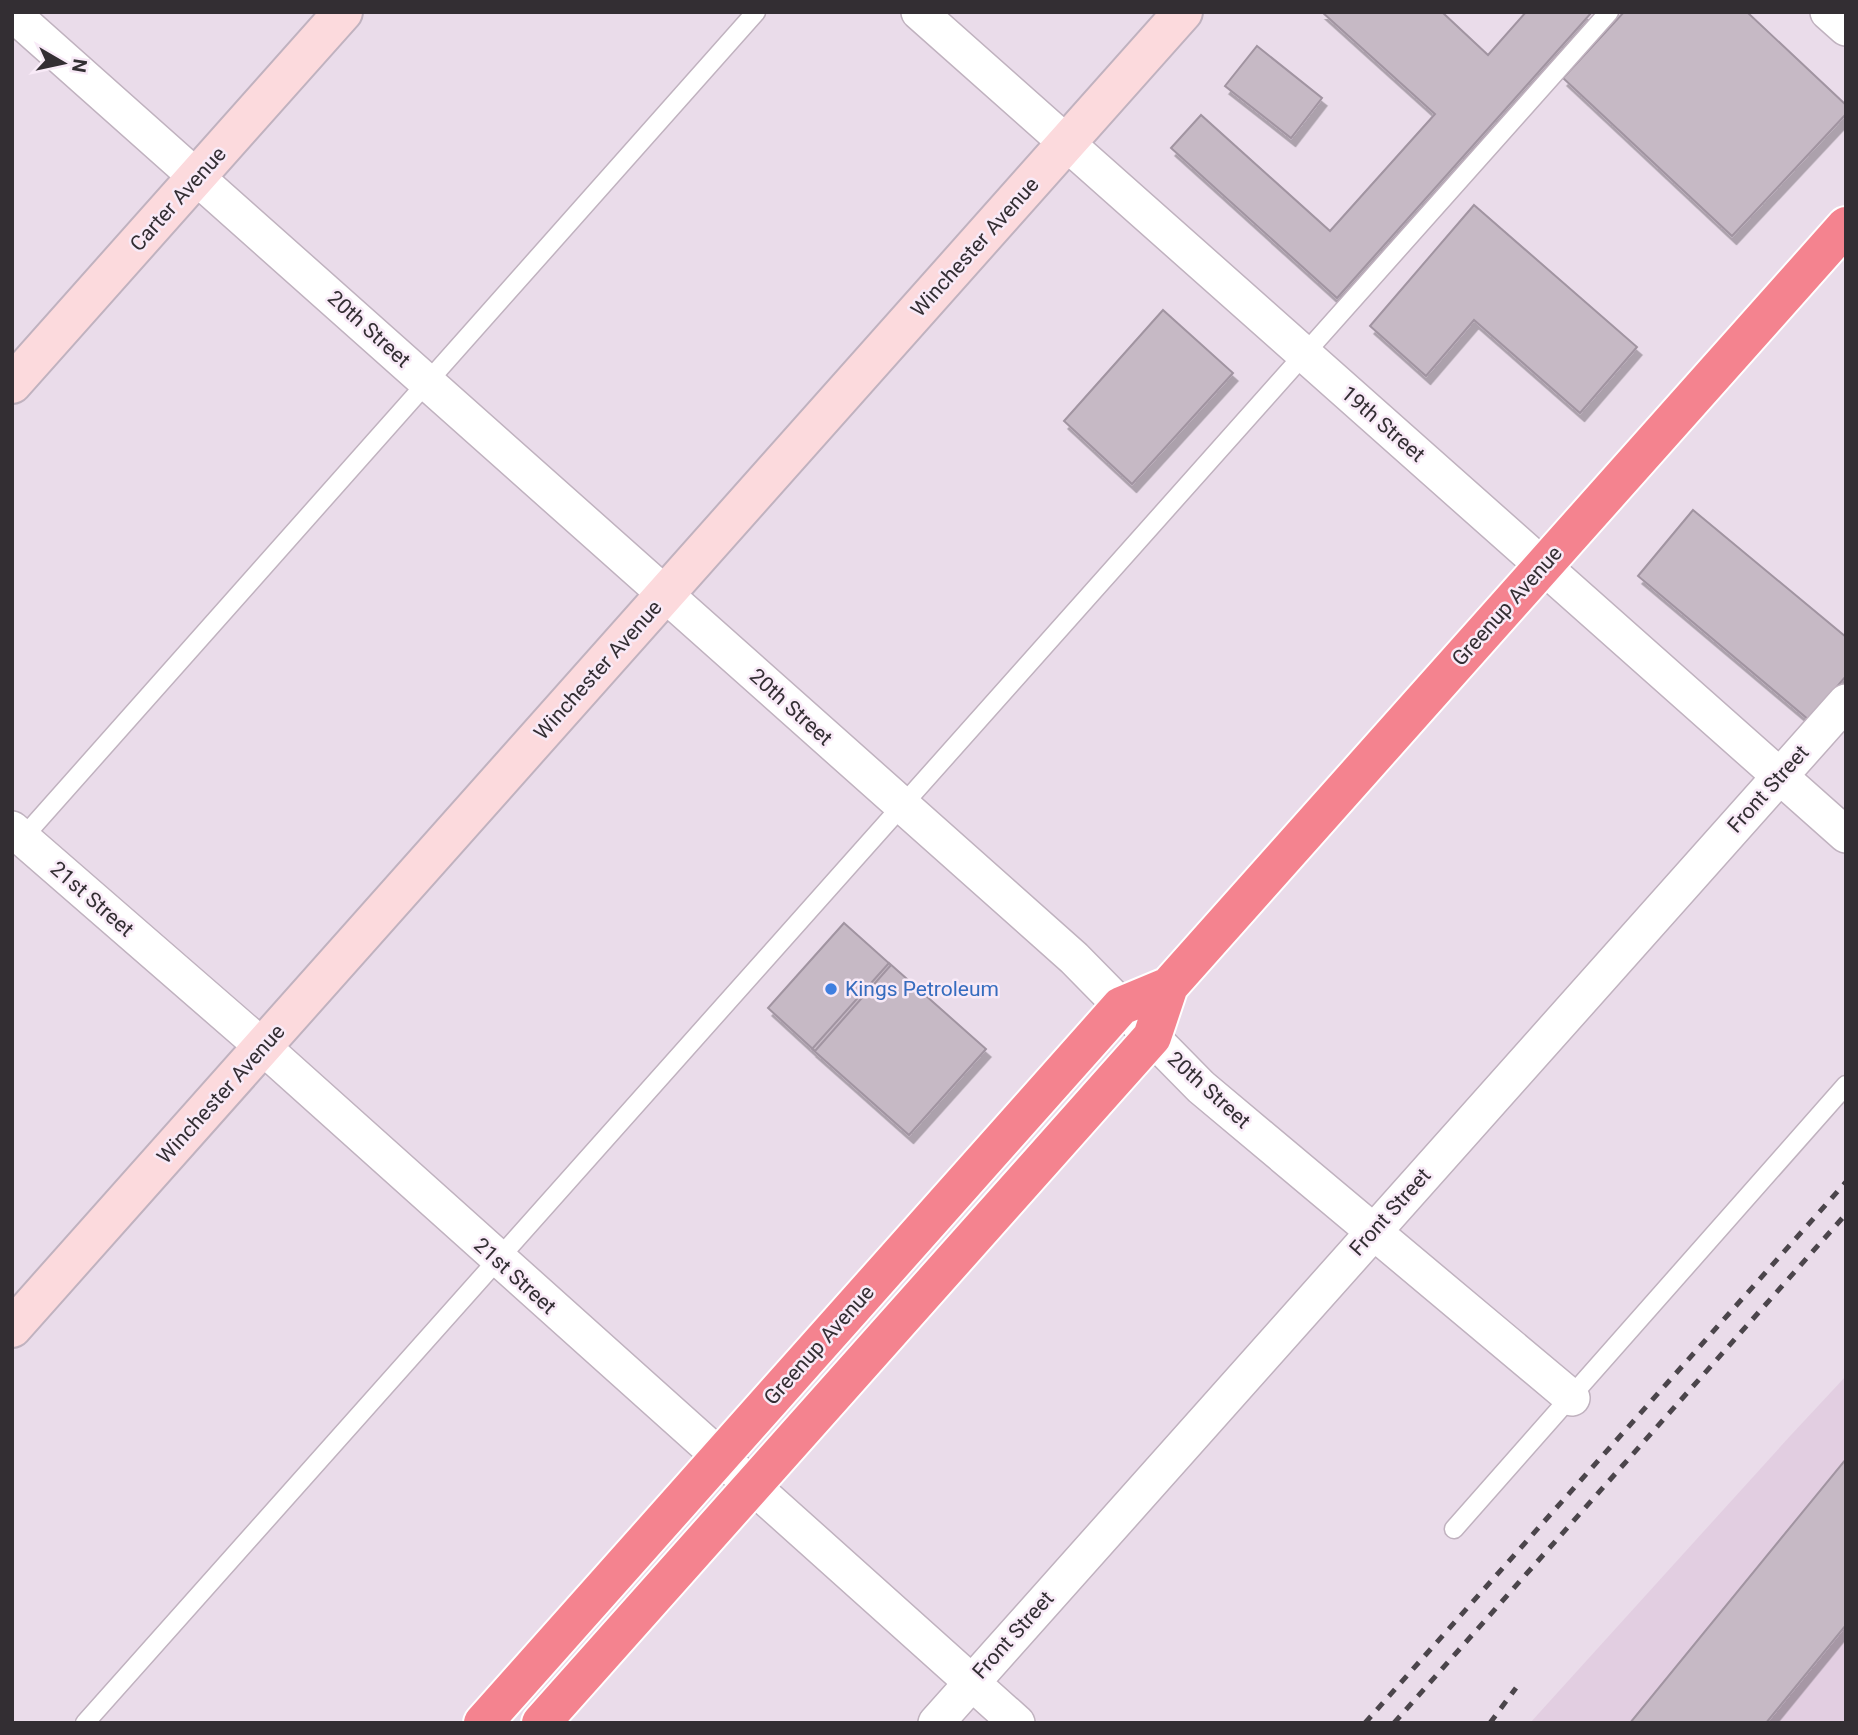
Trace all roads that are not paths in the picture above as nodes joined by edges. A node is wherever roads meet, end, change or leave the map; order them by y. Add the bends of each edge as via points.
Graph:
1 (343, 12) edge
2 (756, 12) edge
3 (919, 12) edge
4 (1183, 12) edge
5 (1609, 12) edge
6 (1828, 12) edge
7 (12, 13) edge
8 (1846, 27) edge
9 (1069, 144) junction
10 (199, 176) junction
11 (1846, 226) edge
12 (1306, 356) junction
13 (427, 381) junction
14 (12, 384) edge
15 (1543, 566) junction
16 (665, 594) junction
17 (1846, 702) edge
18 (1779, 777) junction
19 (901, 806) junction
20 (1846, 835) edge
21 (16, 839) edge
22 (1169, 986) junction
23 (1121, 1006) junction
24 (1152, 1037) junction
25 (264, 1048) junction
26 (1846, 1085) edge
27 (1373, 1231) junction
28 (495, 1259) junction
29 (12, 1328) edge
30 (1572, 1398) junction
31 (719, 1456) junction
32 (752, 1485) junction
33 (1454, 1529) dead end
34 (971, 1683) junction
35 (85, 1723) edge
36 (483, 1723) edge
37 (541, 1723) edge
38 (936, 1723) edge
39 (1017, 1723) edge

1 - 10 main road, Carter Avenue
2 - 13 lane
3 - 9 street, 19th Street
4 - 9 main road, Winchester Avenue
5 - 12 lane
6 - 8 street
7 - 10 street, 20th Street
9 - 12 street, 19th Street
9 - 16 main road, Winchester Avenue
10 - 13 street, 20th Street
10 - 14 main road, Carter Avenue
11 - 15 highway, Greenup Avenue
12 - 15 street, 19th Street
12 - 19 lane
13 - 16 street, 20th Street
13 - 21 lane
15 - 18 street, 19th Street
15 - 22 highway, Greenup Avenue
16 - 19 street, 20th Street
16 - 25 main road, Winchester Avenue
17 - 18 street, Front Street
18 - 20 street, 19th Street
18 - 27 street, Front Street
19 - 23 street, 20th Street via 1074,958
19 - 28 lane
21 - 25 street, 21st Street
22 - 23 highway, Greenup Avenue
22 - 24 highway, Greenup Avenue
23 - 24 street, 20th Street
23 - 31 highway, Greenup Avenue
24 - 27 street, 20th Street via 1201,1087
24 - 32 highway, Greenup Avenue
25 - 28 street, 21st Street
25 - 29 main road, Winchester Avenue
26 - 30 lane
27 - 30 street, 20th Street
27 - 34 street, Front Street
28 - 31 street, 21st Street
28 - 35 lane
30 - 33 lane
31 - 32 street, 21st Street
31 - 36 highway, Greenup Avenue
32 - 34 street, 21st Street
32 - 37 highway, Greenup Avenue
34 - 38 street, Front Street
34 - 39 street, 21st Street

